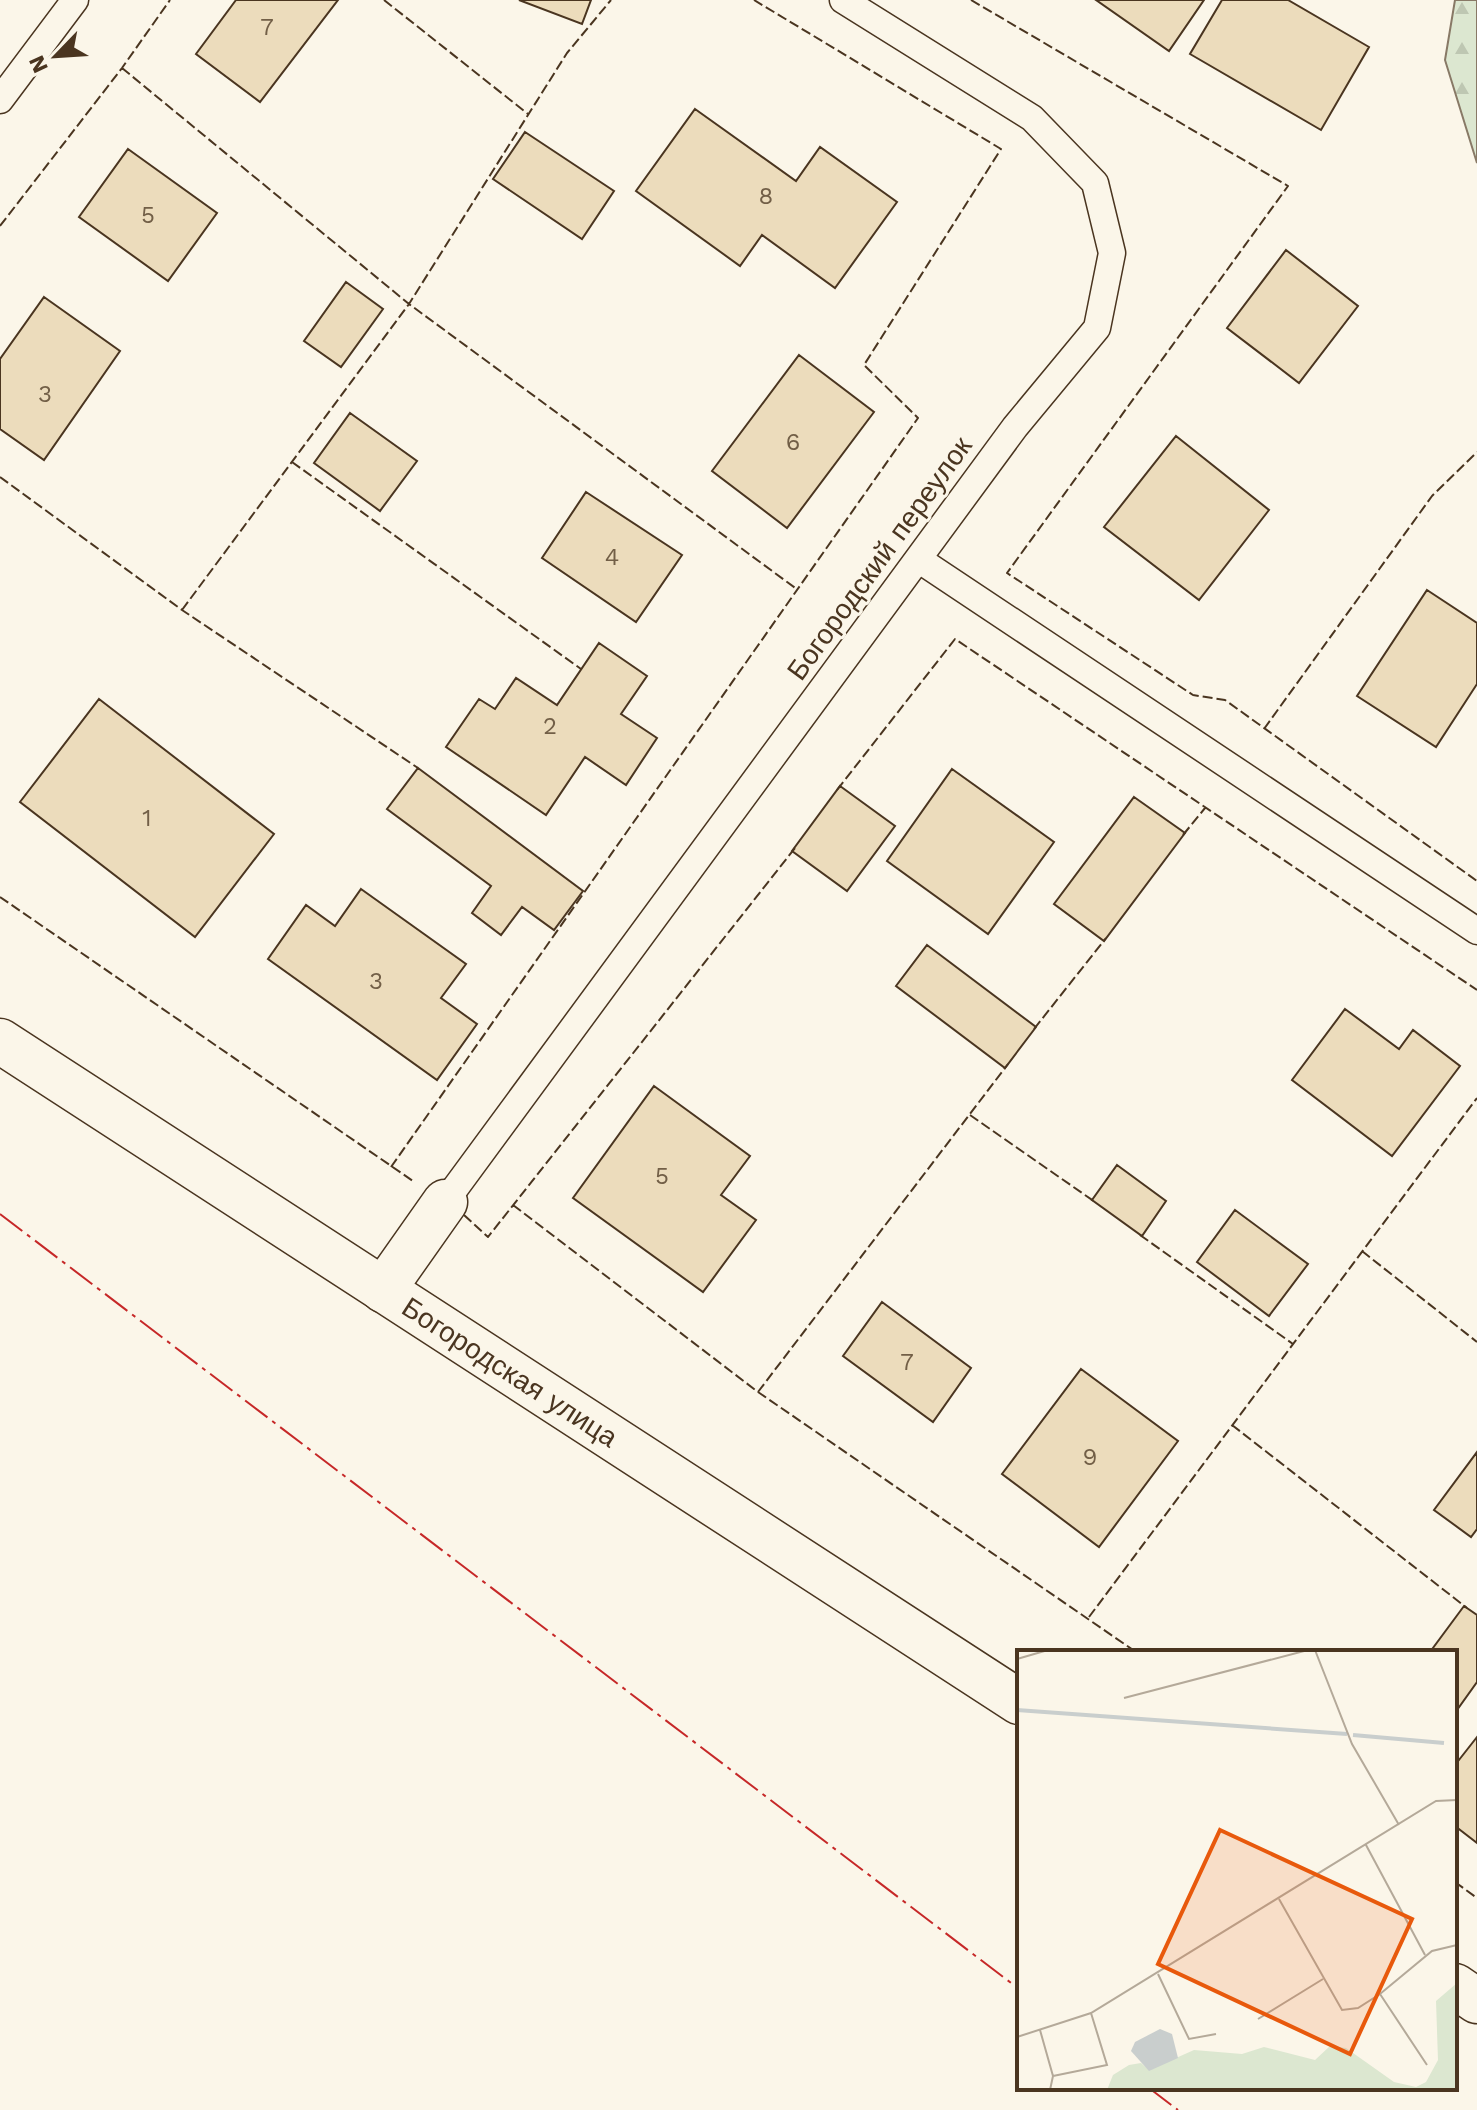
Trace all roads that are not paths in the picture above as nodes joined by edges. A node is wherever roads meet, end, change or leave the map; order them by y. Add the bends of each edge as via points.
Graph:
1 (75, 0) edge
2 (843, 0) edge
3 (0, 100) edge
4 (918, 559) junction
5 (1477, 931) edge
6 (0, 1041) edge
7 (445, 1202) joint
8 (383, 1290) junction
9 (1017, 1701) edge
10 (1457, 1987) edge
11 (1477, 2001) edge

1 - 3 lane
2 - 4 lane, Богородский переулок via 1032,118 1095,183 1112,253 1097,328 1015,427
4 - 5 lane
4 - 7 lane, Богородский переулок
6 - 8 street, Богородская улица
7 - 8 street
8 - 9 street, Богородская улица
10 - 11 street

